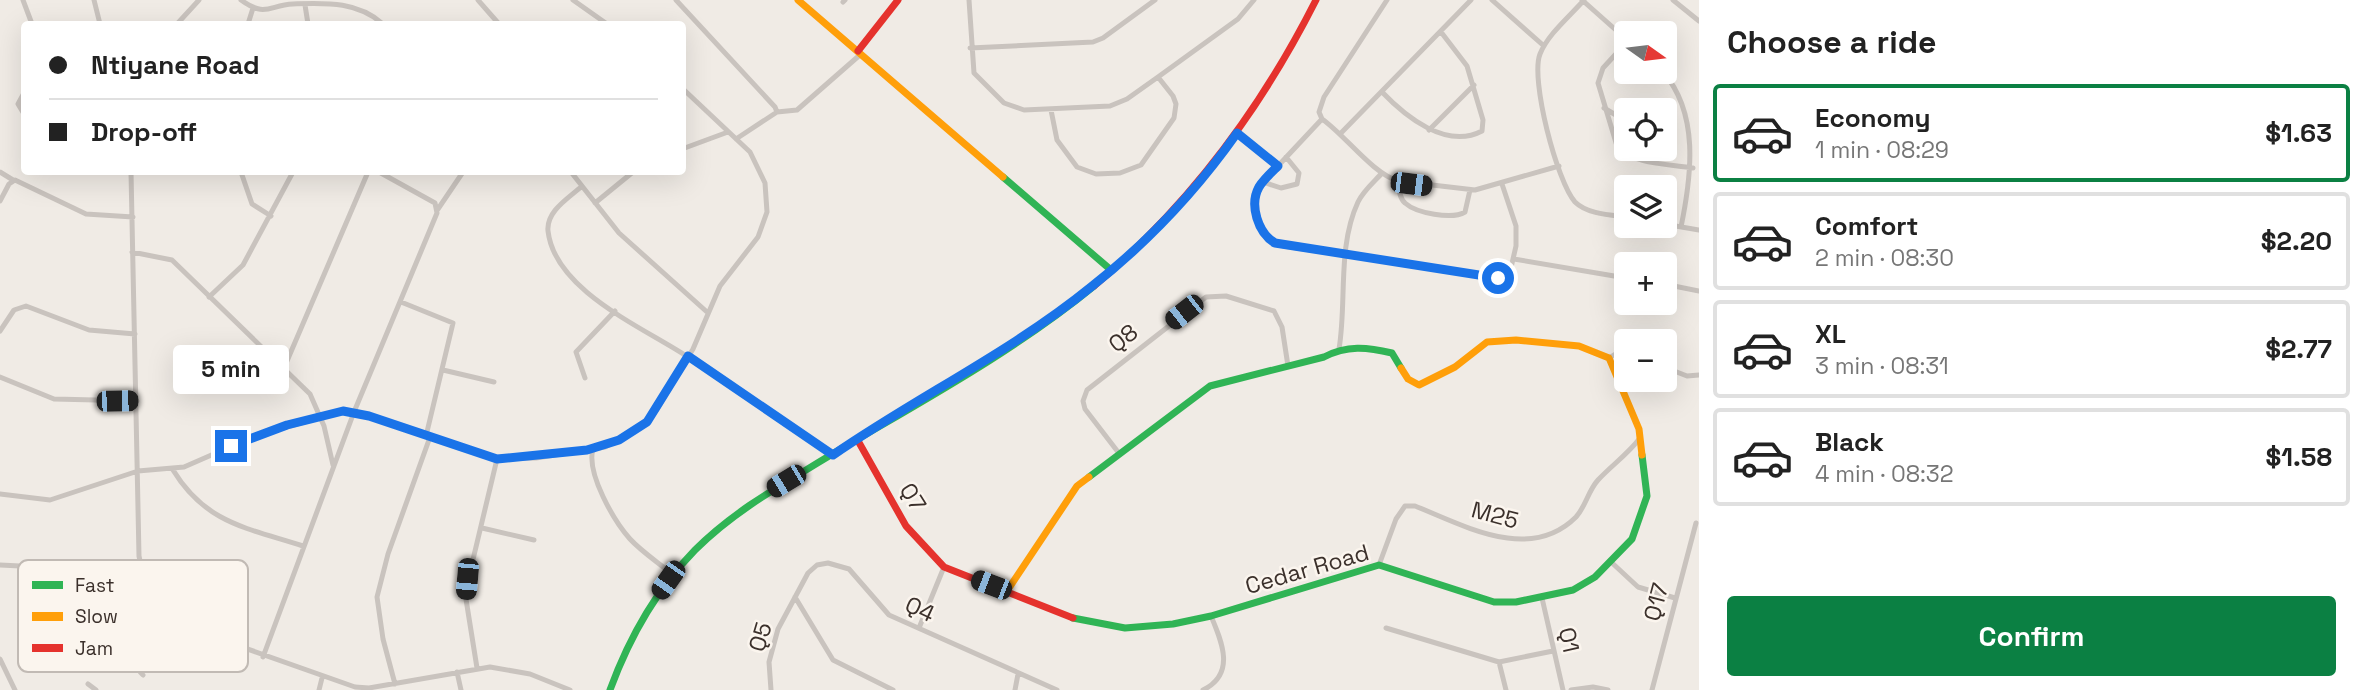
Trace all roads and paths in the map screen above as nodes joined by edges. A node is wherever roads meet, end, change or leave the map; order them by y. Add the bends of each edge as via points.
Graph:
1 (23, 0) edge
2 (94, 0) edge
3 (199, 0) edge
4 (241, 0) edge
5 (478, 0) edge
6 (573, 0) edge
7 (676, 0) edge
8 (797, 0) edge
9 (898, 0) edge
10 (969, 0) edge
11 (1155, 0) edge
12 (1254, 0) edge
13 (1315, 0) edge
14 (1387, 0) edge
15 (1471, 0) edge
16 (1492, 0) edge
17 (1583, 0) edge
18 (1672, 0) edge
19 (305, 5) junction
20 (253, 8) junction
21 (31, 21) edge
22 (99, 21) edge
23 (180, 21) edge
24 (249, 21) edge
25 (308, 21) edge
26 (378, 21) edge
27 (496, 21) edge
28 (603, 21) edge
29 (1699, 21) edge
30 (1614, 30) edge
31 (1441, 32) junction
32 (1544, 46) junction
33 (970, 48) junction
34 (860, 53) junction
35 (1614, 57) edge
36 (1158, 77) junction
37 (1677, 84) edge
38 (1474, 85) junction
39 (686, 92) edge
40 (1382, 92) junction
41 (1604, 108) junction
42 (1051, 110) junction
43 (777, 112) junction
44 (1614, 114) edge
45 (1322, 119) junction
46 (1429, 130) junction
47 (728, 132) junction
48 (1237, 133) junction
49 (1341, 133) junction
50 (1614, 137) edge
51 (736, 139) junction
52 (686, 148) edge
53 (1286, 157) junction
54 (1655, 161) edge
55 (1278, 166) junction
56 (1559, 166) junction
57 (1693, 168) junction
58 (0, 172) edge
59 (1382, 173) junction
60 (131, 175) edge
61 (242, 175) edge
62 (292, 175) edge
63 (367, 175) edge
64 (384, 175) edge
65 (461, 175) edge
66 (573, 175) edge
67 (629, 175) edge
68 (13, 180) junction
69 (1398, 181) junction
70 (1263, 182) junction
71 (1502, 184) junction
72 (582, 186) junction
73 (1470, 190) junction
74 (0, 201) edge
75 (595, 203) junction
76 (437, 209) junction
77 (271, 216) junction
78 (1614, 216) edge
79 (133, 217) junction
80 (1677, 226) edge
81 (1681, 227) junction
82 (1699, 230) edge
83 (132, 252) junction
84 (1346, 255) junction
85 (1514, 258) junction
86 (1111, 270) junction
87 (1614, 276) edge
88 (1677, 287) edge
89 (1699, 290) edge
90 (209, 297) junction
91 (401, 302) junction
92 (615, 311) junction
93 (707, 312) junction
94 (0, 331) edge
95 (135, 334) junction
96 (1339, 349) junction
97 (1614, 355) edge
98 (688, 356) junction
99 (1609, 358) junction
100 (1288, 366) junction
101 (284, 368) junction
102 (443, 370) junction
103 (1677, 372) edge
104 (1699, 375) edge
105 (0, 377) edge
106 (585, 378) dead end
107 (494, 382) dead end
108 (137, 401) junction
109 (354, 412) junction
110 (320, 415) junction
111 (428, 436) junction
112 (1640, 438) junction
113 (858, 439) junction
114 (593, 449) junction
115 (1118, 452) junction
116 (833, 455) junction
117 (497, 459) junction
118 (333, 468) junction
119 (173, 470) junction
120 (138, 471) junction
121 (0, 494) edge
122 (1696, 523) dead end
123 (482, 528) junction
124 (534, 540) dead end
125 (303, 546) junction
126 (142, 560) edge
127 (1611, 561) junction
128 (0, 565) edge
129 (1379, 565) junction
130 (18, 566) edge
131 (944, 567) junction
132 (673, 575) junction
133 (1007, 591) junction
134 (795, 597) junction
135 (1542, 598) junction
136 (1675, 598) junction
137 (1211, 616) junction
138 (919, 628) junction
139 (1386, 628) dead end
140 (248, 651) edge
141 (1553, 651) junction
142 (263, 657) junction
143 (0, 659) edge
144 (1499, 662) junction
145 (477, 668) junction
146 (141, 672) edge
147 (457, 672) junction
148 (1018, 674) junction
149 (143, 675) dead end
150 (323, 678) junction
151 (89, 684) dead end
152 (395, 684) junction
153 (15, 690) edge
154 (96, 690) edge
155 (319, 690) edge
156 (461, 690) edge
157 (570, 690) edge
158 (610, 690) edge
159 (771, 690) edge
160 (893, 690) edge
161 (1014, 690) edge
162 (1057, 690) edge
163 (1203, 690) edge
164 (1506, 690) edge
165 (1563, 690) edge
166 (1571, 690) edge
167 (1608, 690) edge
168 (1651, 690) edge

1 - 21 street
2 - 22 street
3 - 23 street
4 - 20 street
5 - 27 street
6 - 28 street
7 - 43 street
8 - 34 street
9 - 34 street
10 - 33 street
11 - 33 street via 1093,42
12 - 36 street via 1238,19
13 - 48 street via 1279,70
14 - 45 street via 1324,97 1319,112
15 - 31 street
16 - 32 street
17 - 30 street
17 - 32 street
18 - 29 street
19 - 20 street via 266,11
19 - 25 street
19 - 26 street via 353,6
20 - 24 street
31 - 38 street via 1461,54
31 - 40 street
32 - 56 street via 1536,71 1537,88
33 - 42 street via 974,74 997,98 1024,110
34 - 43 street via 796,110
34 - 86 street
35 - 41 street via 1599,78
36 - 42 street via 1110,106
36 - 42 street via 1173,96 1174,118 1141,165 1120,173 1096,174 1077,167 1057,140
37 - 57 street via 1690,116
38 - 46 street
38 - 46 street via 1482,131 1469,136
39 - 47 street
40 - 46 street
40 - 49 street
41 - 44 street
41 - 50 street
43 - 51 street
45 - 49 street
45 - 53 street
47 - 51 street
47 - 52 street
48 - 55 street
48 - 86 street via 1164,223
49 - 59 street
51 - 93 street via 759,168 767,192 767,212 758,237 720,286
53 - 55 street
53 - 70 street via 1299,173 1297,184 1288,188
54 - 57 street
55 - 70 street
56 - 71 street
56 - 78 street via 1577,204
57 - 81 street
58 - 68 street
59 - 69 street
59 - 84 street via 1359,200
60 - 79 street
61 - 77 street via 252,204
62 - 77 street
63 - 101 street
64 - 76 street via 435,203
65 - 76 street
66 - 72 street
67 - 75 street
68 - 74 street
68 - 79 street via 86,214
69 - 73 street
69 - 73 street via 1401,198 1408,205 1453,215 1465,212
70 - 84 street via 1255,198 1257,217 1269,239 1283,246
71 - 73 street
71 - 85 street via 1516,226
72 - 75 street
72 - 92 street via 553,213 548,232 574,279
75 - 93 street via 619,233
76 - 91 street
77 - 90 street via 243,265
79 - 83 street
80 - 81 street
81 - 82 street
83 - 90 street via 166,257
83 - 95 street
84 - 85 street via 1498,278 1510,272
84 - 96 street
85 - 87 street
86 - 113 street via 1038,326
88 - 89 street
90 - 101 street
91 - 102 street via 453,323
91 - 109 street
92 - 98 street
92 - 106 street via 576,352
93 - 98 street
94 - 95 street via 13,310 26,306 89,330
95 - 108 street
96 - 99 street via 1368,347 1392,354 1408,379 1419,385 1455,367 1487,342 1579,346
96 - 100 street
97 - 99 street
98 - 114 street via 647,422 619,440
98 - 116 street
99 - 112 street, Cedar Road
100 - 115 street via 1210,386
100 - 115 street, Q8 via 1275,311 1239,299 1206,297 1087,390 1085,409
101 - 110 street via 310,394
102 - 107 street
102 - 111 street
103 - 104 street
105 - 108 street via 54,399
108 - 120 street
109 - 110 street
109 - 111 street
109 - 118 street
110 - 118 street
110 - 119 street
111 - 117 street
111 - 152 street via 379,584 381,626
112 - 127 street, Cedar Road via 1647,487 1644,507 1632,540
112 - 129 street, M25 via 1597,481 1581,512 1555,533 1535,540 1513,540 1405,506
113 - 116 street
113 - 131 street, Q7 via 918,541
114 - 117 street
114 - 132 street via 592,467 600,491 627,535
115 - 133 street via 1065,499
116 - 132 street via 735,515
117 - 123 street
118 - 125 street
119 - 120 street
119 - 125 street via 210,513
120 - 121 street via 50,500
120 - 126 street
122 - 136 street, Q17
123 - 124 street
123 - 145 street via 466,593
125 - 142 street
127 - 135 street, Cedar Road via 1584,585
127 - 136 street via 1638,587
128 - 130 street
129 - 135 street, Cedar Road via 1494,602
129 - 137 street, Cedar Road
131 - 133 street, Cedar Road
131 - 138 street
132 - 158 street via 644,618
133 - 137 street, Cedar Road via 1078,620 1109,627 1149,627
134 - 138 street, Q4 via 812,569 823,563 837,564 858,577 884,611
134 - 159 street, Q5 via 770,650
134 - 160 street via 833,660
135 - 141 street, Q1
136 - 168 street, Q17
137 - 163 street via 1225,662 1218,678
138 - 148 street, Q4
139 - 144 street
140 - 142 street
141 - 144 street
141 - 165 street, Q1
142 - 150 street
143 - 153 street
144 - 164 street
145 - 147 street
145 - 157 street via 512,669
146 - 149 street
147 - 152 street
147 - 156 street
148 - 161 street
148 - 162 street, Q4
150 - 152 street via 362,688
150 - 155 street
151 - 154 street
166 - 167 street

